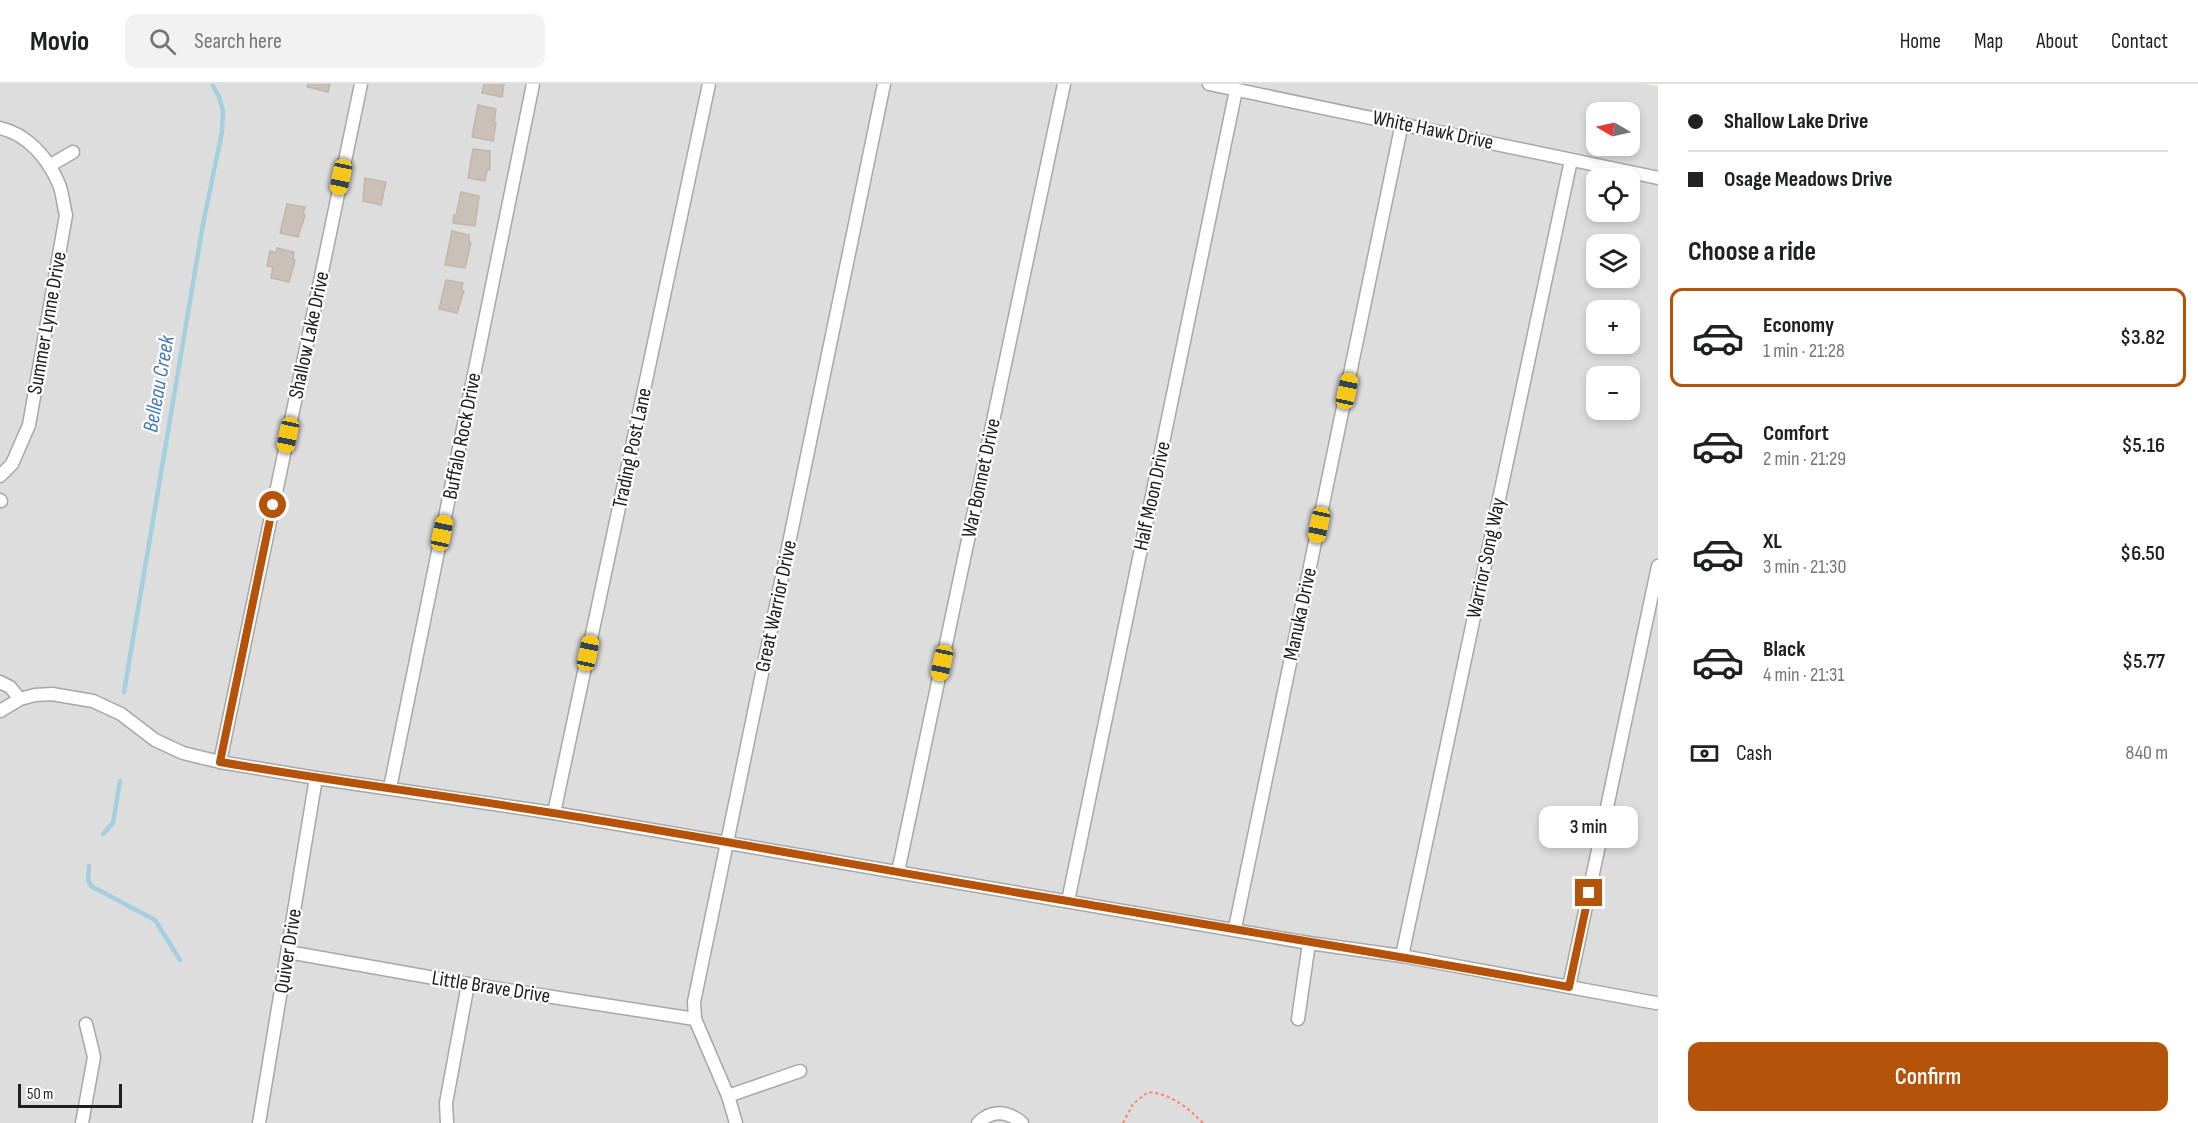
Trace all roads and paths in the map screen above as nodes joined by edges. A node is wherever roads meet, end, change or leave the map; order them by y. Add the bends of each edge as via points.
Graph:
1 (361, 84) edge
2 (533, 84) edge
3 (709, 84) edge
4 (884, 84) edge
5 (1064, 84) edge
6 (1209, 84) edge
7 (1236, 90) junction
8 (1402, 123) junction
9 (0, 129) edge
10 (73, 152) dead end
11 (1570, 160) junction
12 (49, 166) junction
13 (1658, 178) edge
14 (0, 476) edge
15 (1658, 566) edge
16 (0, 682) edge
17 (20, 699) junction
18 (0, 711) edge
19 (220, 762) junction
20 (316, 778) junction
21 (390, 788) junction
22 (554, 813) junction
23 (727, 843) junction
24 (898, 872) junction
25 (1068, 902) junction
26 (1235, 928) junction
27 (1309, 943) junction
28 (288, 952) junction
29 (1402, 956) junction
30 (468, 984) junction
31 (1569, 987) junction
32 (1656, 1003) dead end
33 (695, 1019) junction
34 (1298, 1019) dead end
35 (86, 1024) dead end
36 (800, 1071) dead end
37 (728, 1096) junction
38 (81, 1123) edge
39 (259, 1123) edge
40 (447, 1123) edge
41 (736, 1123) edge
42 (978, 1123) edge
43 (1022, 1123) edge
44 (1123, 1123) edge
45 (1203, 1123) edge

1 - 19 street, Shallow Lake Drive
2 - 21 street, Buffalo Rock Drive
3 - 22 street, Trading Post Lane
4 - 23 street, Great Warrior Drive
5 - 24 street, War Bonnet Drive
6 - 7 street, White Hawk Drive
7 - 8 street, White Hawk Drive
7 - 25 street, Half Moon Drive
8 - 11 street, White Hawk Drive
8 - 26 street, Manuka Drive
9 - 12 street, Summer Lynne Drive via 14,131 35,147
10 - 12 street
11 - 13 street, White Hawk Drive
11 - 29 street, Warrior Song Way
12 - 14 street, Summer Lynne Drive via 58,182 66,215 29,425 12,465
15 - 31 street
16 - 17 street
17 - 18 street
17 - 19 street via 52,694 93,701 121,714 155,740 183,753
19 - 20 street
20 - 21 street
20 - 28 street, Quiver Drive
21 - 22 street
22 - 23 street
23 - 24 street
23 - 33 street, Great Warrior Drive via 694,1002
24 - 25 street
25 - 26 street
26 - 27 street
27 - 29 street
27 - 34 street
28 - 30 street, Little Brave Drive
28 - 39 street, Quiver Drive
29 - 31 street
30 - 33 street, Little Brave Drive
30 - 40 street
31 - 32 street
33 - 37 street, Great Warrior Drive
35 - 38 street via 94,1058
36 - 37 street
37 - 41 street, Great Warrior Drive
42 - 43 street via 991,1114 1002,1113
44 - 45 path via 1133,1104 1148,1092 1173,1099

